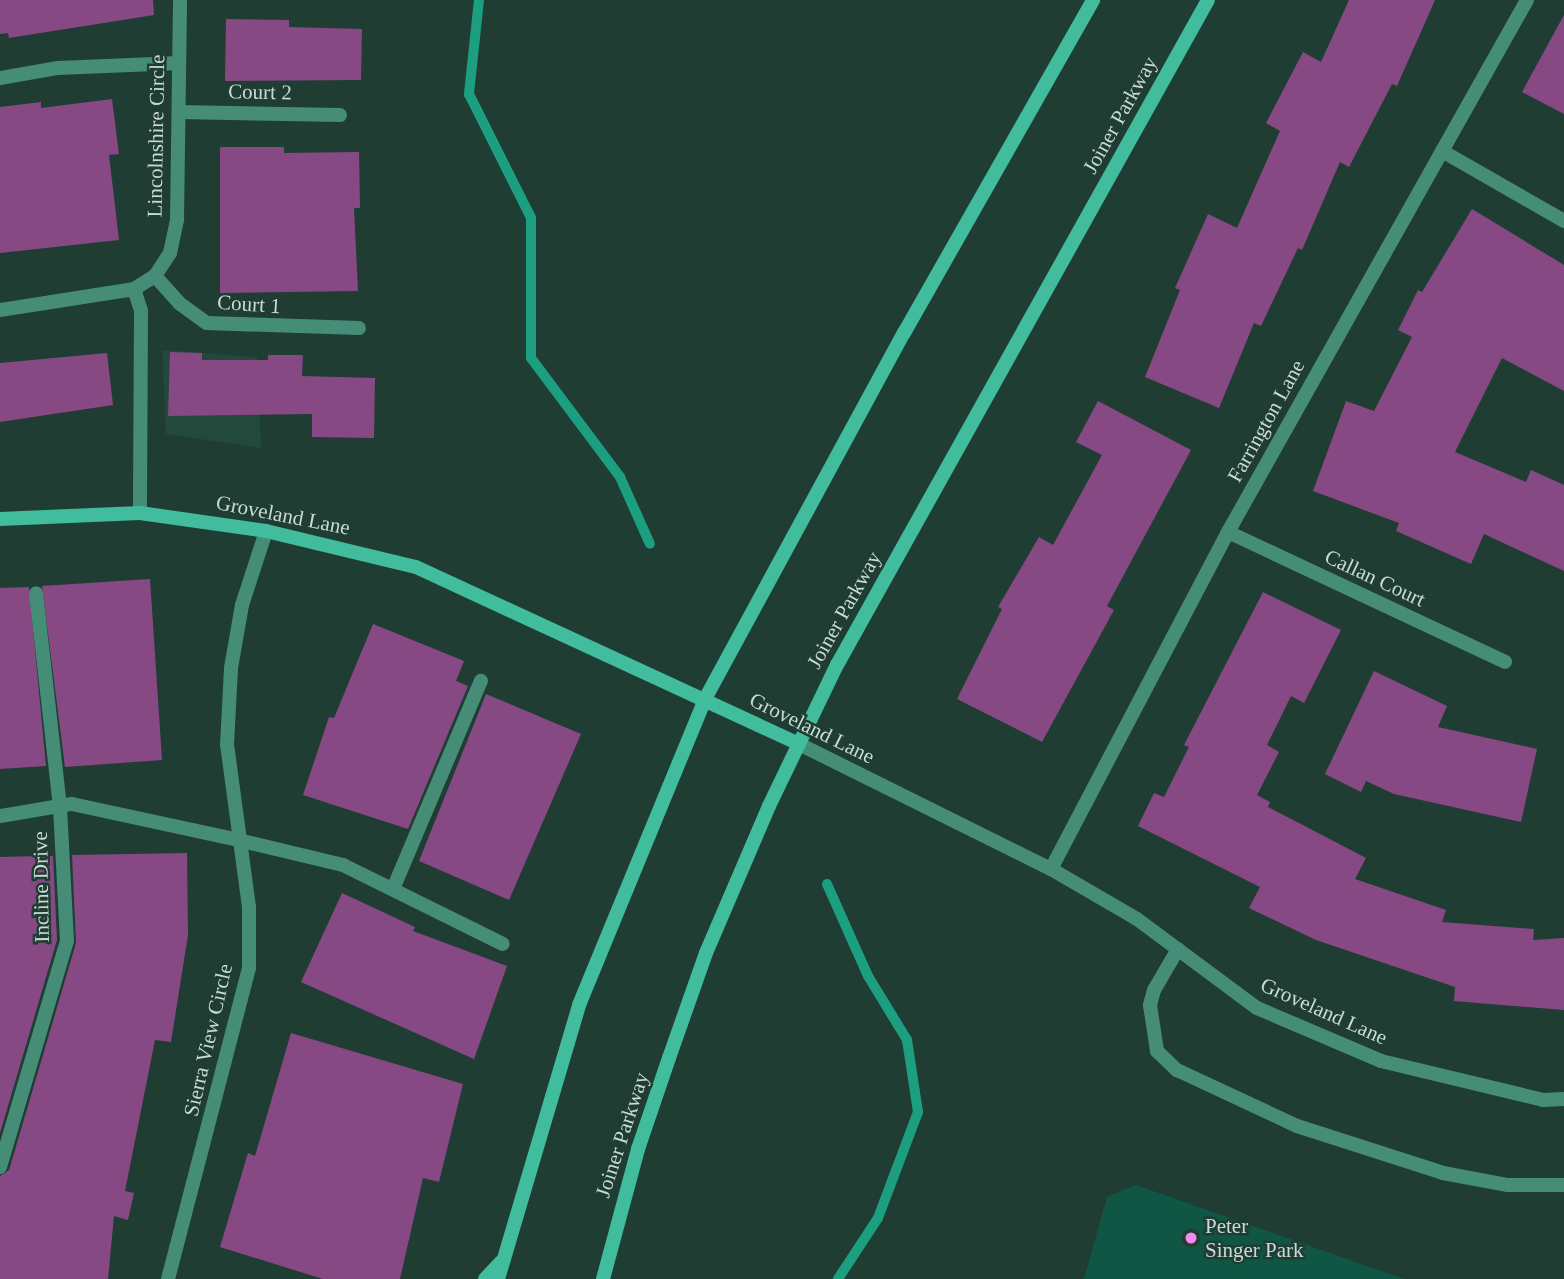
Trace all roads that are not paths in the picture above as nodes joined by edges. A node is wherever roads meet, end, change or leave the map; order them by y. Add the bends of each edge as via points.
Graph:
1 (180, 0) edge
2 (1093, 0) edge
3 (1208, 0) edge
4 (1527, 0) edge
5 (179, 63) junction
6 (0, 78) edge
7 (178, 112) junction
8 (340, 115) dead end
9 (1442, 151) junction
10 (1564, 221) edge
11 (155, 276) junction
12 (134, 289) junction
13 (0, 310) edge
14 (359, 328) dead end
15 (140, 513) junction
16 (0, 519) edge
17 (266, 531) junction
18 (1228, 532) junction
19 (36, 593) dead end
20 (1506, 662) dead end
21 (481, 681) dead end
22 (705, 699) junction
23 (799, 744) junction
24 (60, 807) junction
25 (0, 816) edge
26 (238, 840) junction
27 (1051, 869) junction
28 (393, 889) junction
29 (503, 944) dead end
30 (1178, 950) junction
31 (1564, 1099) edge
32 (0, 1167) edge
33 (1564, 1185) edge
34 (502, 1261) junction
35 (603, 1278) edge
36 (168, 1279) edge
37 (485, 1279) edge
38 (498, 1279) edge

1 - 5 street, Lincolnshire Circle
2 - 22 main road via 904,333
3 - 23 main road, Joiner Parkway via 842,657
4 - 9 street, Farrington Lane
5 - 6 street via 58,68
5 - 7 street, Lincolnshire Circle
7 - 8 street, Court 2
7 - 11 street, Lincolnshire Circle via 177,219 170,253
9 - 10 street
9 - 18 street, Farrington Lane
11 - 12 street, Lincolnshire Circle
11 - 14 street, Court 1 via 207,323
12 - 13 street, Lincolnshire Circle
12 - 15 street via 141,311
15 - 16 main road, Groveland Lane
15 - 17 main road, Groveland Lane
17 - 22 main road, Groveland Lane via 439,576
17 - 26 street, Sierra View Circle via 242,605 230,668 227,745
18 - 20 street, Callan Court
18 - 27 street, Farrington Lane
19 - 24 street, Incline Drive
21 - 28 street
22 - 23 main road, Groveland Lane
22 - 34 main road via 579,1005
23 - 27 street, Groveland Lane
23 - 35 main road, Joiner Parkway via 706,953 638,1149
24 - 25 street
24 - 26 street via 72,804
24 - 32 street, Incline Drive via 67,941
26 - 28 street via 343,865
26 - 36 street, Sierra View Circle via 249,907 249,967
27 - 30 street, Groveland Lane via 1137,919
28 - 29 street
30 - 31 street, Groveland Lane via 1257,1008 1381,1061 1543,1100
30 - 33 street via 1150,1005 1157,1051 1177,1070 1297,1126 1443,1173 1508,1185
34 - 37 main road
34 - 38 main road

